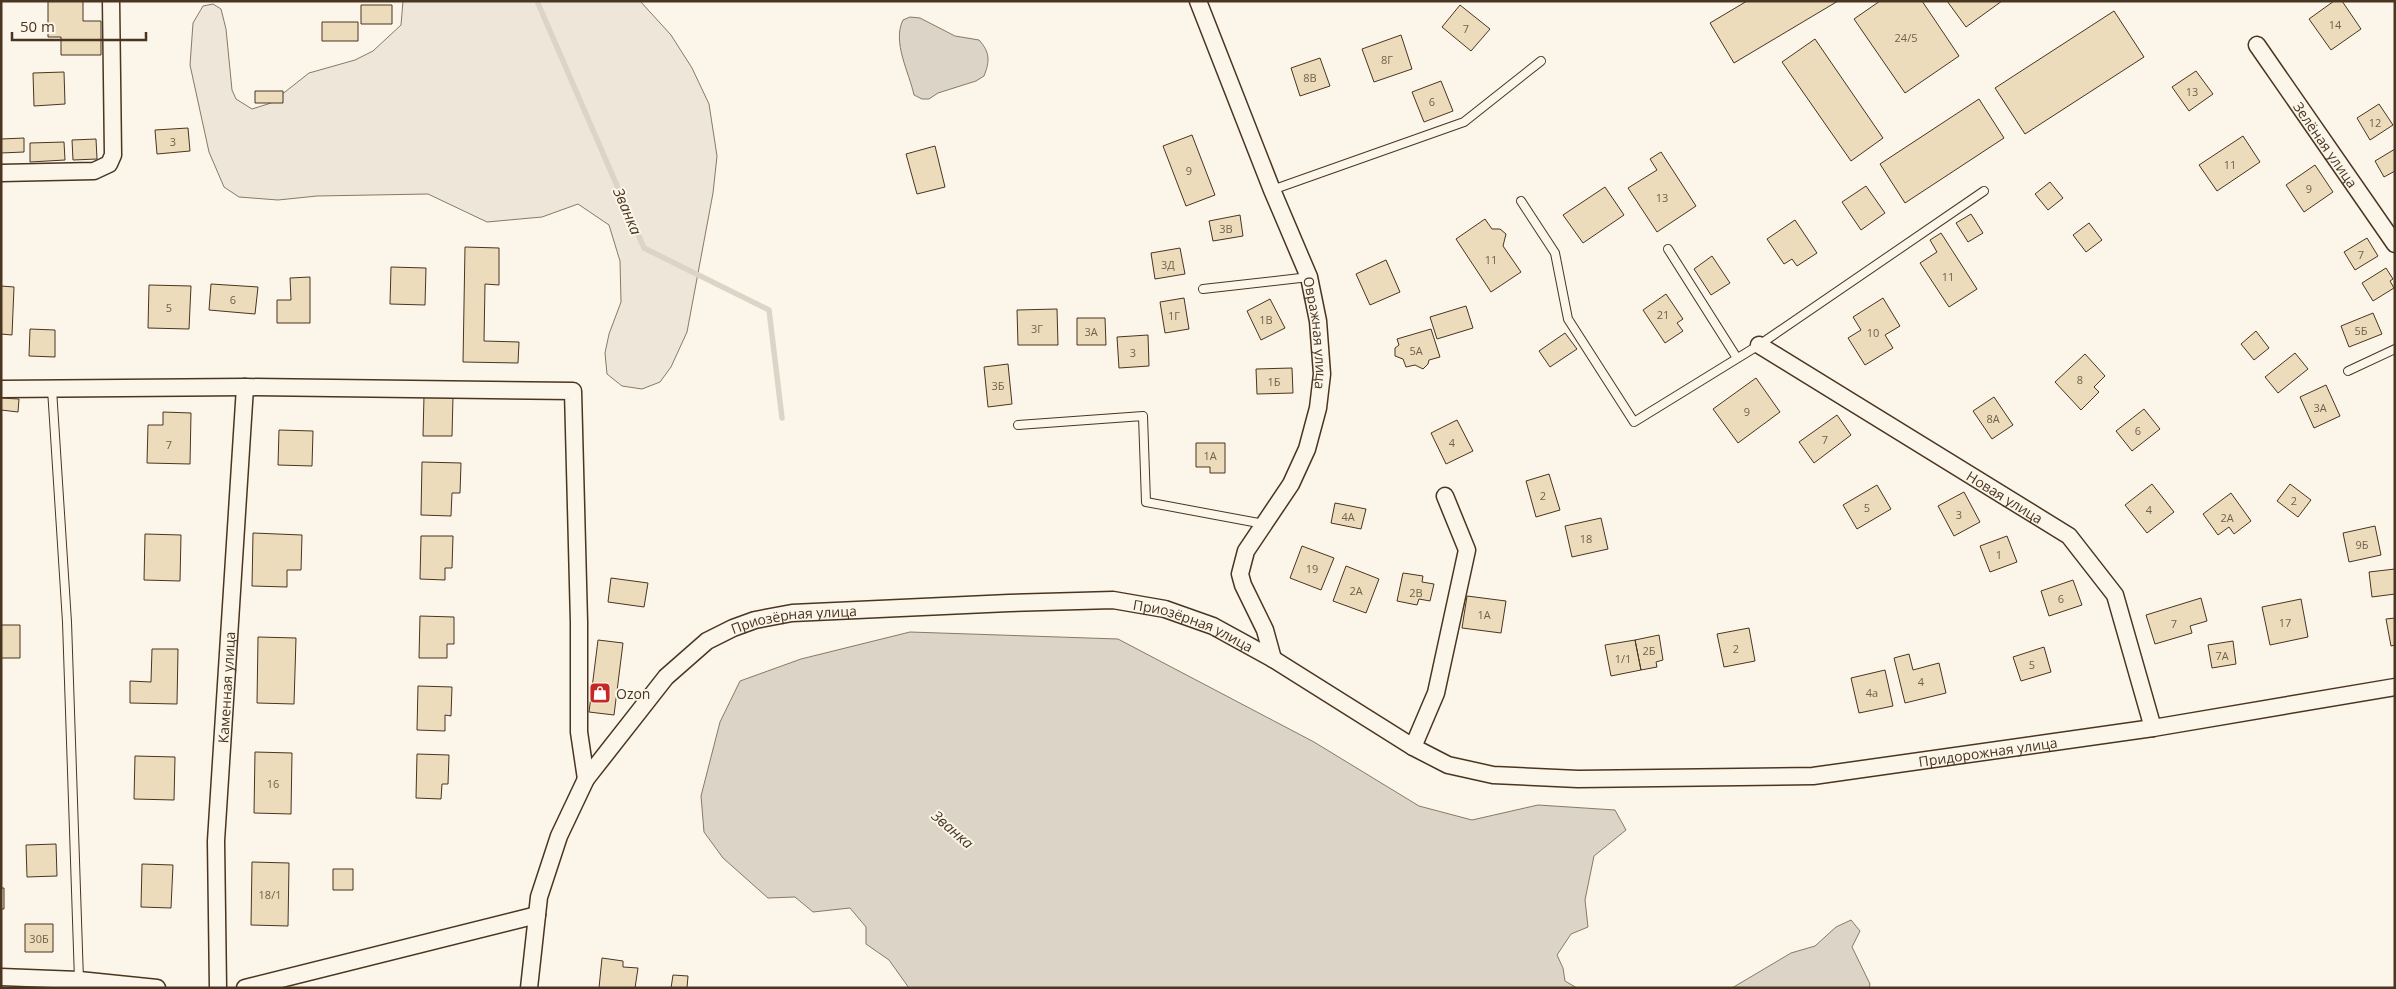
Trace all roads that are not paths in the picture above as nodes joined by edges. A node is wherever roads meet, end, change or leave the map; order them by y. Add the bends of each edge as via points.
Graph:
1 (111, 1) edge
2 (1198, 1) edge
3 (2257, 45) dead end
4 (1541, 61) dead end
5 (1, 172) edge
6 (1272, 190) junction
7 (1984, 192) dead end
8 (1522, 201) dead end
9 (2395, 244) edge
10 (1668, 249) dead end
11 (1309, 277) junction
12 (1203, 289) dead end
13 (1759, 345) junction
14 (2395, 349) edge
15 (1737, 358) junction
16 (2348, 371) dead end
17 (245, 387) junction
18 (52, 388) junction
19 (1, 390) edge
20 (1018, 425) dead end
21 (1445, 496) dead end
22 (1264, 524) junction
23 (1272, 659) junction
24 (2395, 687) edge
25 (2153, 728) junction
26 (1413, 747) junction
27 (586, 779) junction
28 (537, 914) junction
29 (1, 977) edge
30 (79, 980) junction
31 (157, 988) edge
32 (218, 988) edge
33 (245, 988) edge
34 (529, 988) edge

1 - 5 street via 113,155 108,164 94,171
2 - 6 street, Овражная улица
3 - 9 street, Зелёная улица
4 - 6 lane via 1464,122
6 - 11 street, Овражная улица
7 - 13 lane
8 - 15 lane via 1554,253 1568,319 1634,422
10 - 15 lane
11 - 12 lane
11 - 22 street, Овражная улица via 1318,321 1322,374 1318,408 1307,449 1291,484
13 - 15 lane
13 - 25 street, Новая улица via 2069,536 2115,595
14 - 16 lane
17 - 18 street
17 - 27 street via 573,391 579,732
17 - 32 street, Каменная улица via 216,841
18 - 19 street
18 - 30 lane via 67,622
20 - 22 lane via 1143,416 1146,502
21 - 26 street via 1467,550 1436,693
22 - 23 street, Овражная улица via 1246,551 1240,574 1265,630
23 - 26 street, Приозёрная улица
23 - 27 street, Приозёрная улица via 1213,626 1165,608 1113,600 792,613 756,620 707,641 666,677
24 - 25 street, Придорожная улица
25 - 26 street, Придорожная улица via 1813,776 1578,779 1493,775 1448,765
27 - 28 street, Приозёрная улица via 559,836 539,897
28 - 33 street
28 - 34 street, Приозёрная улица
29 - 30 street
30 - 31 street

